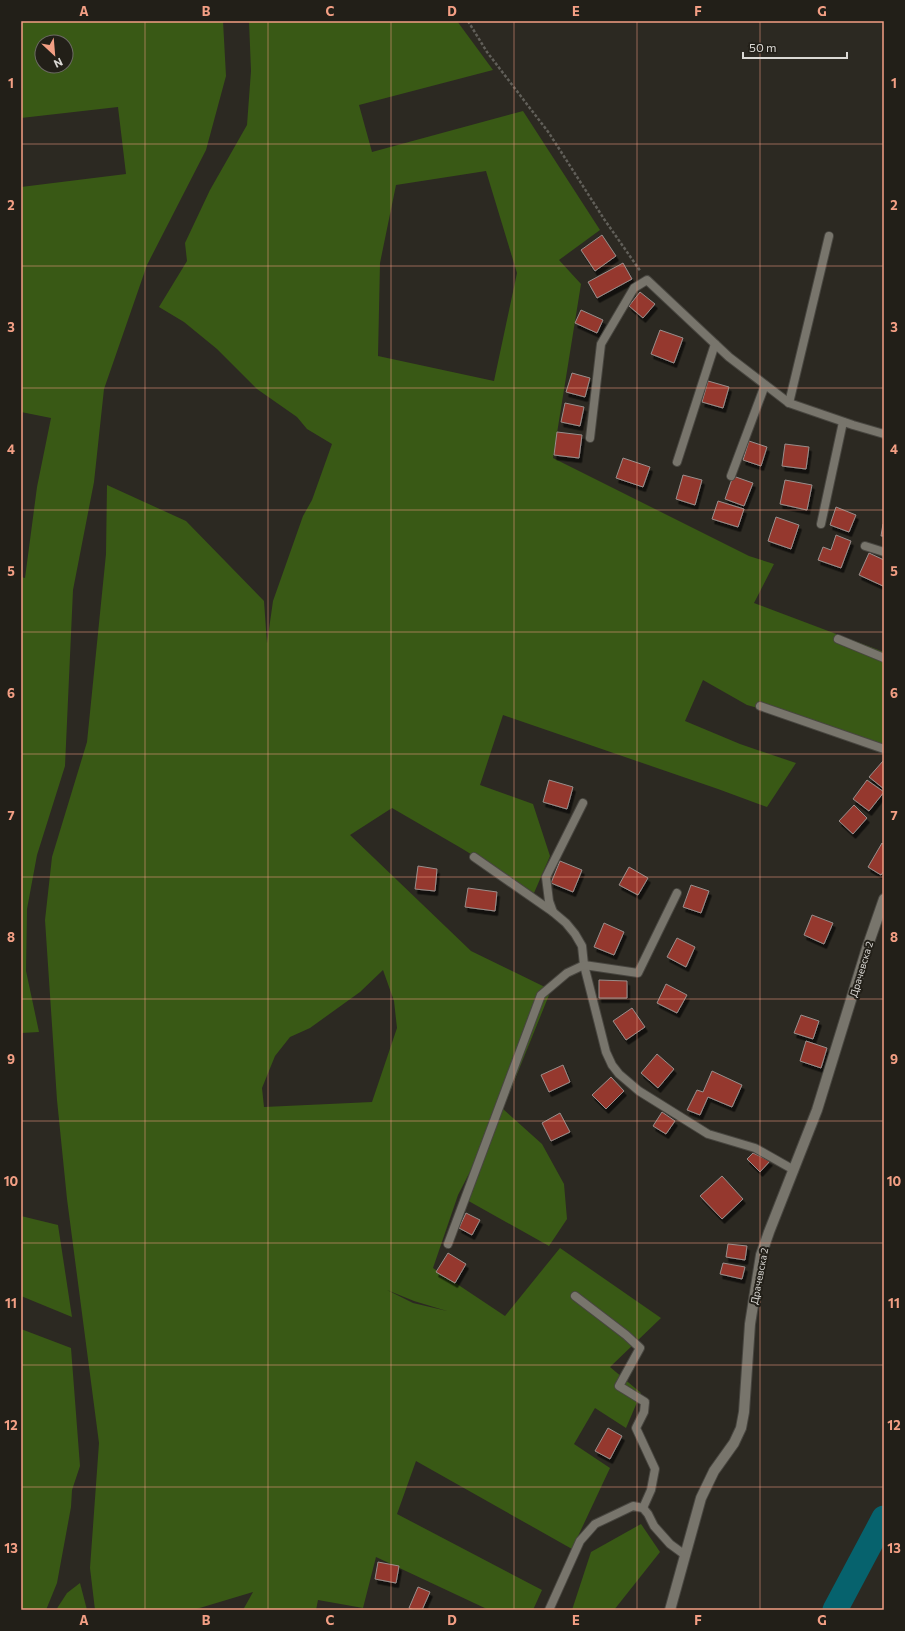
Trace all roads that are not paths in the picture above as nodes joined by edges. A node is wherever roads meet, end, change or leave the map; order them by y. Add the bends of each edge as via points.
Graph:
1 (829, 236) dead end
2 (715, 344) junction
3 (765, 385) junction
4 (789, 403) junction
5 (843, 422) junction
6 (884, 434) edge
7 (590, 438) dead end
8 (678, 462) dead end
9 (731, 476) dead end
10 (821, 524) dead end
11 (865, 546) dead end
12 (884, 552) edge
13 (838, 639) dead end
14 (884, 658) edge
15 (760, 706) dead end
16 (884, 749) edge
17 (583, 803) dead end
18 (474, 857) dead end
19 (677, 893) dead end
20 (884, 899) edge
21 (553, 912) junction
22 (584, 965) junction
23 (794, 1170) junction
24 (448, 1244) dead end
25 (575, 1296) dead end
26 (643, 1508) junction
27 (685, 1555) junction
28 (549, 1610) edge
29 (670, 1610) edge

1 - 4 lane
2 - 3 lane
2 - 7 lane via 647,280 634,288 601,344
2 - 8 lane
3 - 4 lane
3 - 9 lane
4 - 5 lane
5 - 6 lane
5 - 10 lane
11 - 12 lane
13 - 14 lane
15 - 16 lane
17 - 21 lane via 546,877
18 - 21 lane
19 - 22 lane via 638,973
20 - 23 street, Драчевска 2 via 817,1110
21 - 22 lane via 576,934 582,946
22 - 23 lane via 606,1052 619,1074 639,1091 708,1134 755,1148
22 - 24 lane via 566,973 541,996
23 - 27 street, Драчевска 2 via 761,1255 750,1324 741,1428 734,1443 714,1470 701,1498
25 - 26 lane via 640,1348 619,1386 645,1402 644,1412 636,1428 655,1470 651,1490
26 - 27 lane via 670,1544
26 - 28 lane via 633,1506 594,1524 580,1541
27 - 29 street, Драчевска 2

